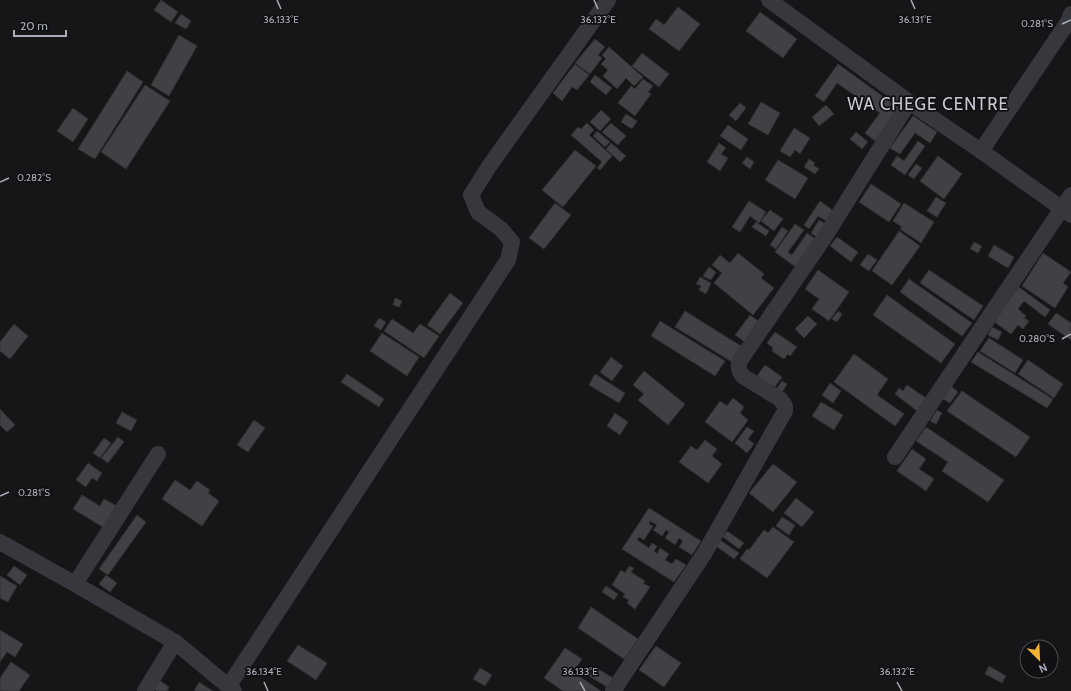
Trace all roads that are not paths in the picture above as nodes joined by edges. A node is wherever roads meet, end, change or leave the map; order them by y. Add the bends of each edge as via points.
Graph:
1 (608, 0) edge
2 (769, 0) edge
3 (1071, 14) edge
4 (909, 102) junction
5 (981, 151) junction
6 (1071, 195) edge
7 (1067, 212) edge
8 (158, 454) dead end
9 (895, 457) dead end
10 (0, 542) edge
11 (75, 584) junction
12 (175, 642) junction
13 (231, 689) edge
14 (145, 691) edge
15 (613, 691) edge

1 - 13 street via 471,194 478,212 501,229 512,242 508,260
2 - 4 street
3 - 5 street
4 - 5 street
4 - 15 street via 824,238 739,362 740,374 780,399 785,411 704,554
5 - 7 street
6 - 7 street
7 - 9 street
8 - 11 street
10 - 11 street
11 - 12 street
12 - 13 street
12 - 14 street

